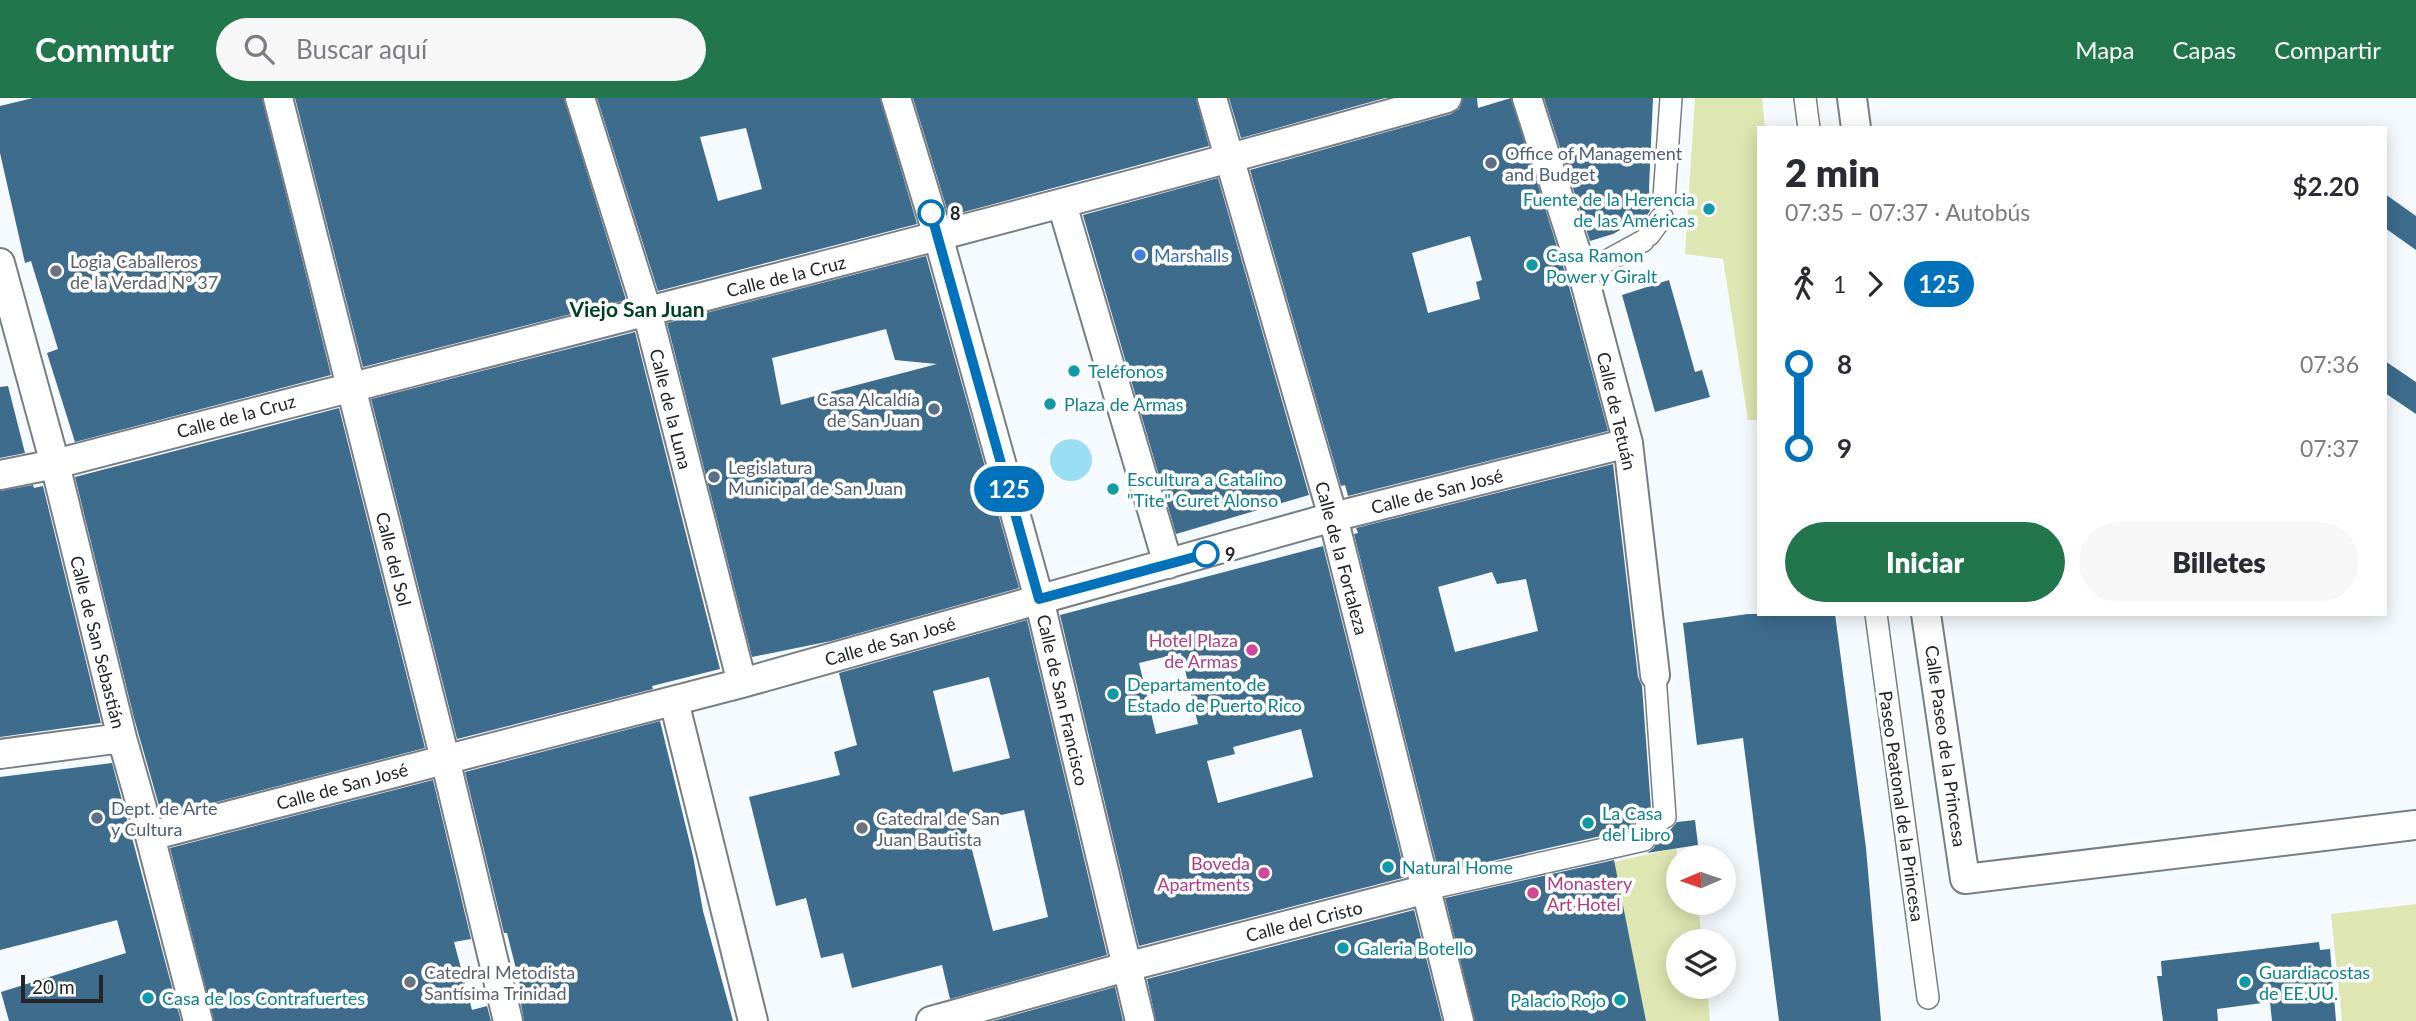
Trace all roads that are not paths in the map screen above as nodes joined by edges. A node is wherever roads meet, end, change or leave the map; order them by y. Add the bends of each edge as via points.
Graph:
1 (278, 98) edge
2 (580, 98) edge
3 (896, 98) edge
4 (1212, 98) edge
5 (1447, 98) edge
6 (1527, 98) edge
7 (1671, 98) edge
8 (1805, 98) edge
9 (1852, 98) edge
10 (1809, 126) edge
11 (1856, 126) edge
12 (1229, 159) junction
13 (1062, 204) junction
14 (938, 236) junction
15 (0, 263) edge
16 (1583, 274) junction
17 (647, 312) junction
18 (351, 387) junction
19 (1628, 443) junction
20 (55, 464) junction
21 (0, 475) edge
22 (1333, 517) junction
23 (1168, 564) junction
24 (1039, 599) junction
25 (1876, 616) edge
26 (1926, 616) edge
27 (1655, 675) joint
28 (742, 683) junction
29 (674, 701) junction
30 (122, 738) junction
31 (0, 754) edge
32 (445, 759) junction
33 (1665, 817) joint
34 (2416, 825) edge
35 (150, 836) junction
36 (1427, 889) junction
37 (1126, 967) junction
38 (1928, 998) dead end
39 (198, 1021) edge
40 (508, 1021) edge
41 (753, 1021) edge
42 (932, 1021) edge
43 (1140, 1021) edge
44 (1459, 1021) edge

1 - 18 street, Calle del Sol
2 - 17 street, Calle de la Luna
3 - 14 street, Calle de San Francisco
4 - 12 street, Calle de la Fortaleza
5 - 12 street, Calle de la Cruz
6 - 16 street, Calle de Tetuán
7 - 16 street via 1663,207 1646,238
8 - 10 street
9 - 11 street
12 - 13 street, Calle de la Cruz
12 - 22 street, Calle de la Fortaleza
13 - 14 street, Calle de la Cruz
13 - 23 street
14 - 17 street, Calle de la Cruz
14 - 24 street, Calle de San Francisco
15 - 20 street, Calle de San Sebastián
16 - 19 street, Calle de Tetuán
17 - 18 street, Calle de la Cruz
17 - 28 street, Calle de la Luna
18 - 20 street, Calle de la Cruz
18 - 32 street, Calle del Sol
19 - 22 street, Calle de San José
19 - 27 street, Calle de Tetuán
20 - 21 street, Calle de la Cruz
20 - 30 street, Calle de San Sebastián
22 - 23 street, Calle de San José
22 - 36 street, Calle de la Fortaleza
23 - 24 street, Calle de San José
24 - 28 street, Calle de San José
24 - 37 street, Calle de San Francisco
25 - 38 street, Paseo Peatonal de la Princesa
26 - 34 street, Calle Paseo de la Princesa via 1965,879
27 - 33 street, Calle de Tetuán
28 - 29 street, Calle de San José
29 - 32 street, Calle de San José
29 - 41 street
30 - 31 street
30 - 35 street, Calle de San Sebastián
32 - 35 street, Calle de San José
32 - 40 street, Calle del Sol
33 - 36 street, Calle del Cristo via 1646,827 1644,840
35 - 39 street, Calle de San Sebastián
36 - 37 street, Calle del Cristo
36 - 44 street, Calle de la Fortaleza
37 - 42 street, Calle del Cristo
37 - 43 street, Calle de San Francisco

